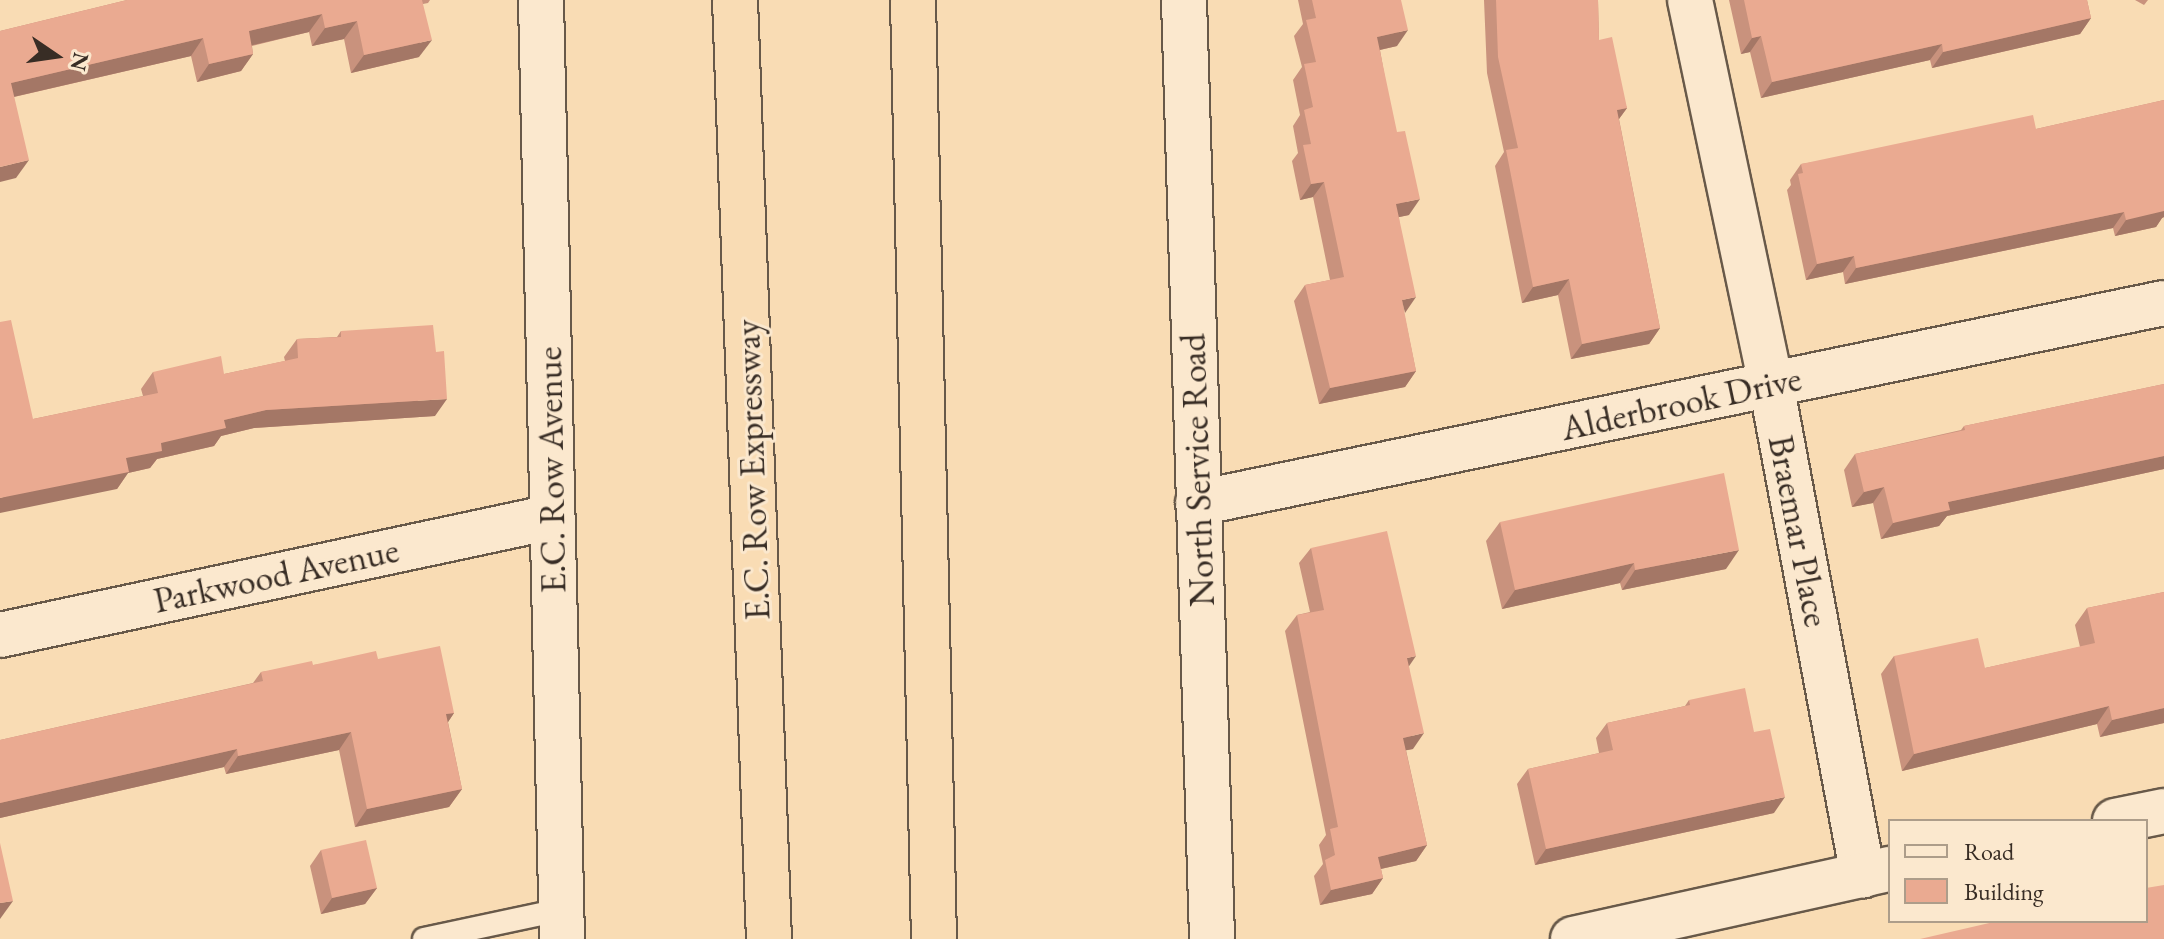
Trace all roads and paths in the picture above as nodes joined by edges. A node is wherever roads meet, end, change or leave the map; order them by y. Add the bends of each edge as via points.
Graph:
1 (541, 0) edge
2 (735, 0) edge
3 (913, 0) edge
4 (1184, 0) edge
5 (1690, 0) edge
6 (2164, 303) edge
7 (1771, 384) junction
8 (1198, 503) junction
9 (552, 517) junction
10 (0, 635) edge
11 (2164, 811) edge
12 (2125, 819) edge
13 (1877, 872) edge
14 (561, 925) edge
15 (424, 939) edge
16 (769, 939) edge
17 (934, 939) edge
18 (1212, 939) edge
19 (1573, 939) edge

1 - 9 street, E.C. Row Avenue
2 - 16 highway, E.C. Row Expressway
3 - 17 highway
4 - 8 street, North Service Road
5 - 7 street, Braemar Place
6 - 7 street, Alderbrook Drive
7 - 8 street, Alderbrook Drive
7 - 13 street, Braemar Place
8 - 18 street, North Service Road
9 - 10 street, Parkwood Avenue
9 - 14 street, E.C. Row Avenue
11 - 12 street
13 - 19 street
14 - 15 lane

